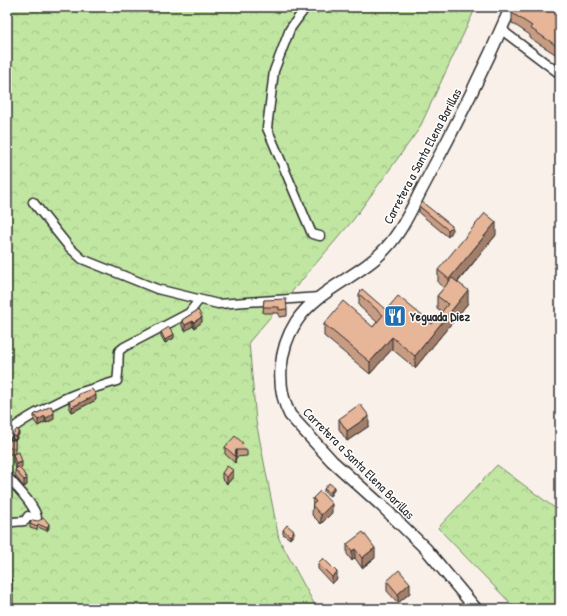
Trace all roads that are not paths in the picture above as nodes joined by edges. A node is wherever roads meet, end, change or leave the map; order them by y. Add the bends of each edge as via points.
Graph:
1 (306, 7) edge
2 (512, 7) edge
3 (502, 28) junction
4 (560, 74) edge
5 (33, 202) dead end
6 (320, 236) dead end
7 (320, 297) junction
8 (200, 300) junction
9 (7, 436) edge
10 (7, 476) edge
11 (7, 521) edge
12 (476, 609) edge

1 - 6 street via 290,29 274,71 267,128 312,234
2 - 3 main road, Carretera a Santa Elena Barillas
3 - 4 street
3 - 7 main road, Carretera a Santa Elena Barillas via 452,132 398,233 366,267
5 - 8 street via 82,259 157,289
7 - 8 street via 218,304
7 - 12 main road, Carretera a Santa Elena Barillas via 296,322 286,343 280,374 285,405 290,415 332,460 426,550
8 - 9 street via 189,313 119,351 117,381 77,393 50,406 19,424
10 - 11 street via 37,514 37,519 28,516 25,521

